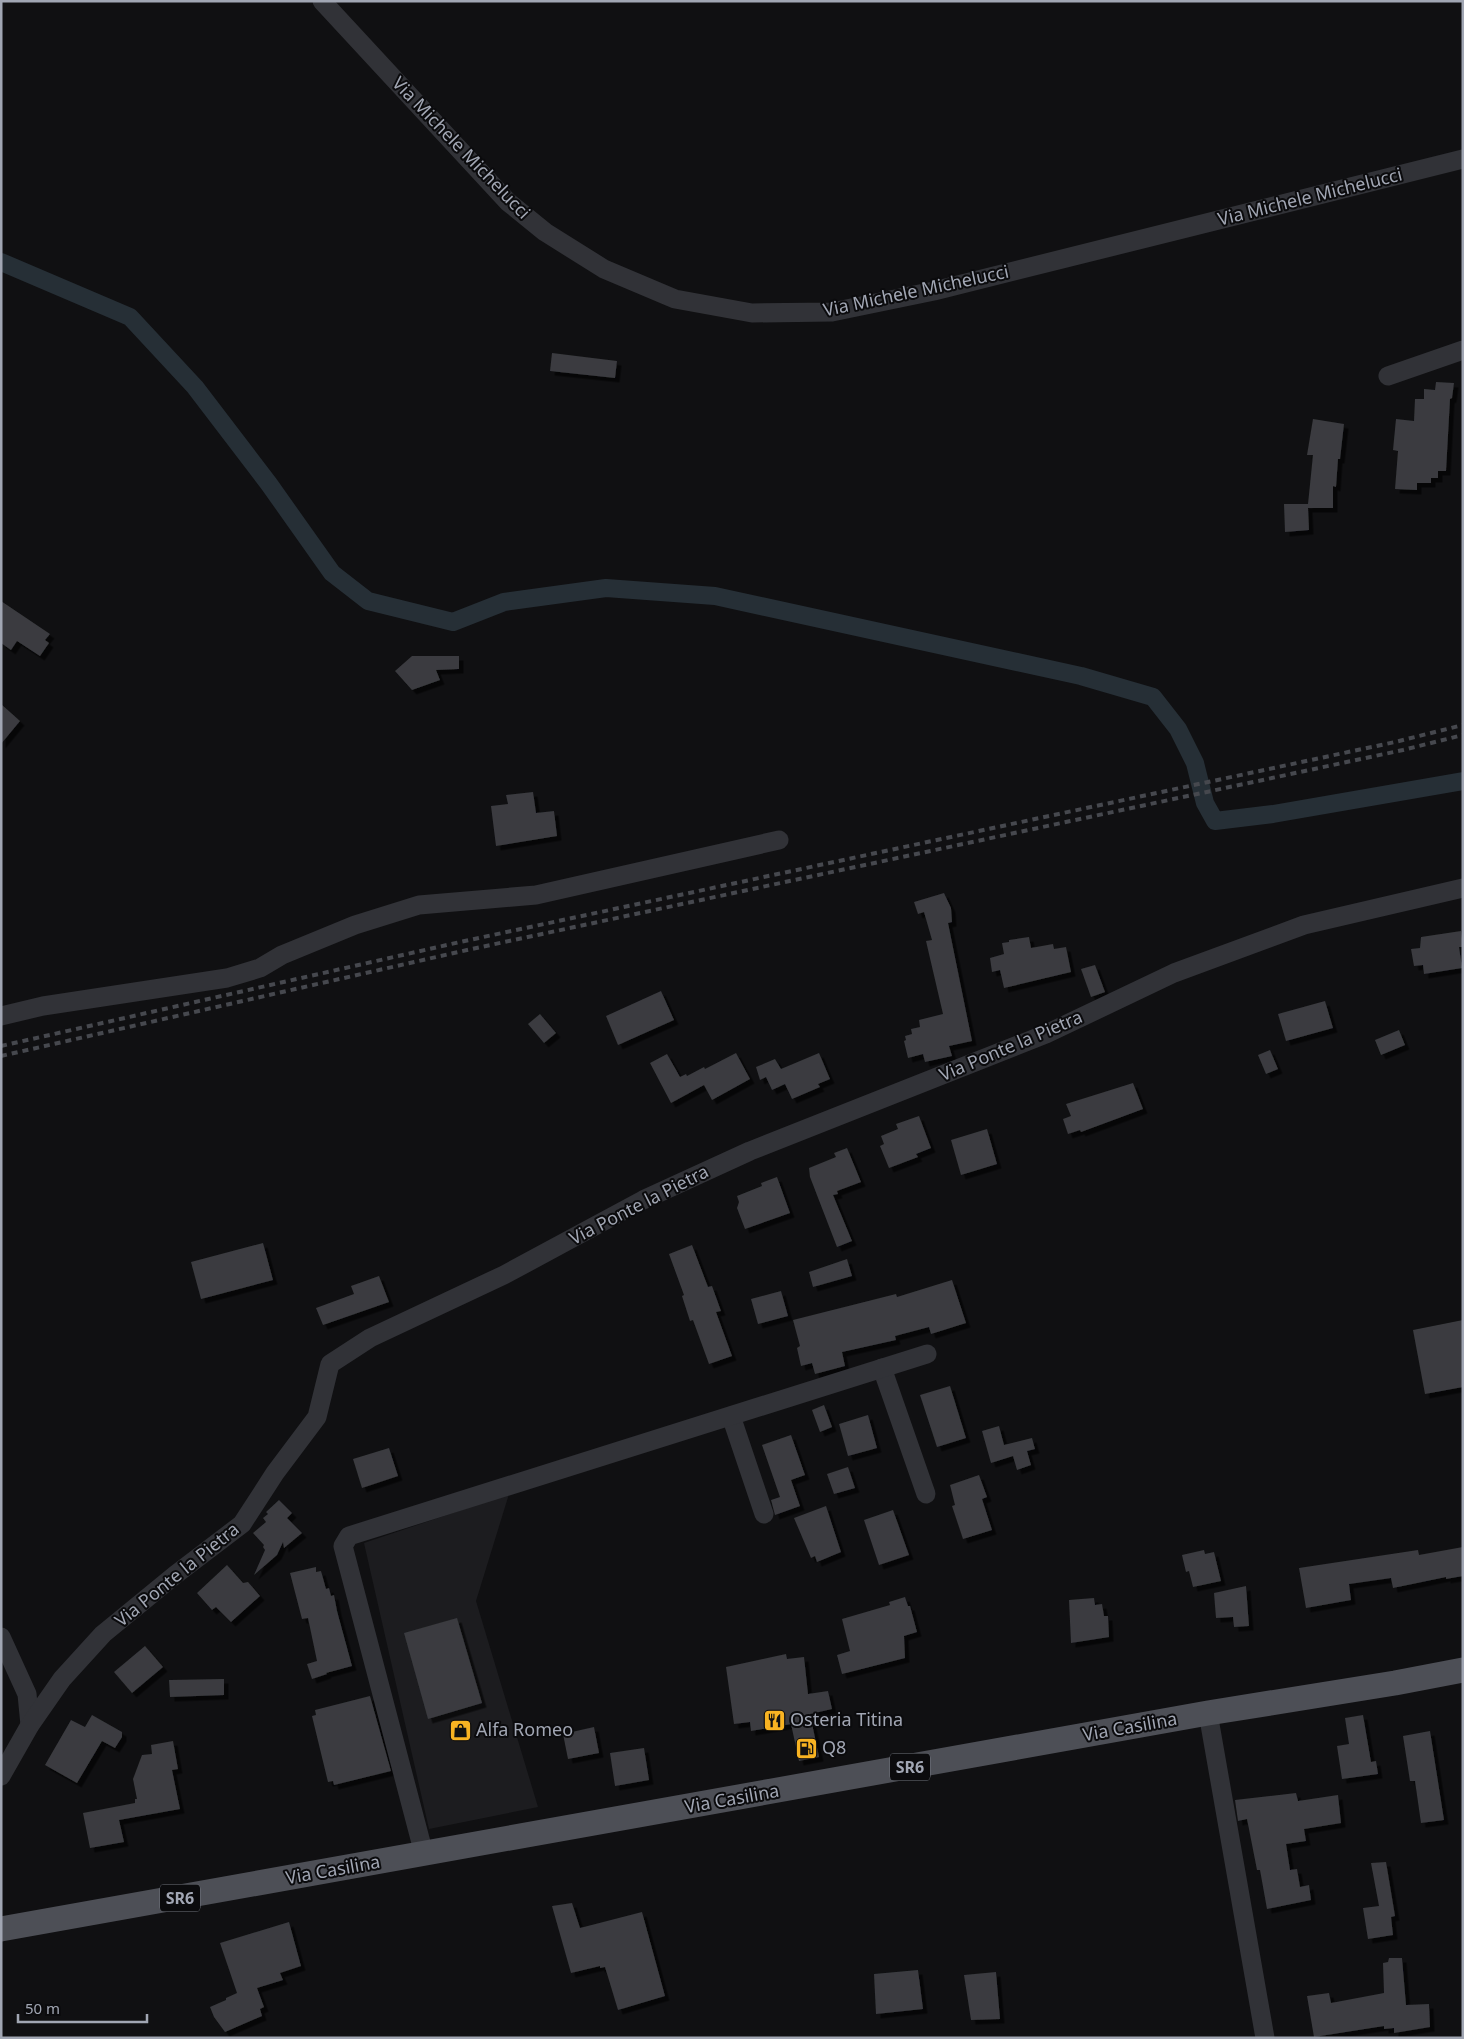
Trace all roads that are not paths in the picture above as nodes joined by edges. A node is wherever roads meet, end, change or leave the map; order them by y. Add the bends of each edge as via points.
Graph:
1 (322, 1) edge
2 (1463, 159) edge
3 (1463, 350) edge
4 (1388, 376) dead end
5 (778, 840) dead end
6 (1463, 888) edge
7 (1, 1016) edge
8 (927, 1354) dead end
9 (882, 1368) junction
10 (731, 1416) junction
11 (926, 1494) dead end
12 (764, 1514) dead end
13 (1, 1637) edge
14 (1463, 1670) edge
15 (1208, 1713) junction
16 (30, 1724) junction
17 (1, 1776) edge
18 (424, 1854) junction
19 (1, 1929) edge
20 (1265, 2038) edge

1 - 2 street, Via Michele Michelucci via 508,202 545,232 604,269 674,299 752,314 832,312 934,291
3 - 4 street
5 - 7 street via 536,895 419,905 355,925 282,955 260,968 227,978 43,1006
6 - 16 street, Via Ponte la Pietra via 1304,925 1174,973 1046,1034 750,1151 643,1200 504,1275 370,1338 330,1364 317,1417 242,1524 103,1634 62,1679
8 - 9 street
9 - 10 street
9 - 11 street
10 - 12 street
10 - 18 street via 349,1536 343,1546
13 - 16 street via 27,1694
14 - 15 main road, Via Casilina / SR6
15 - 18 main road, Via Casilina / SR6
15 - 20 street
16 - 17 street, Via Ponte la Pietra
18 - 19 main road, Via Casilina / SR6

